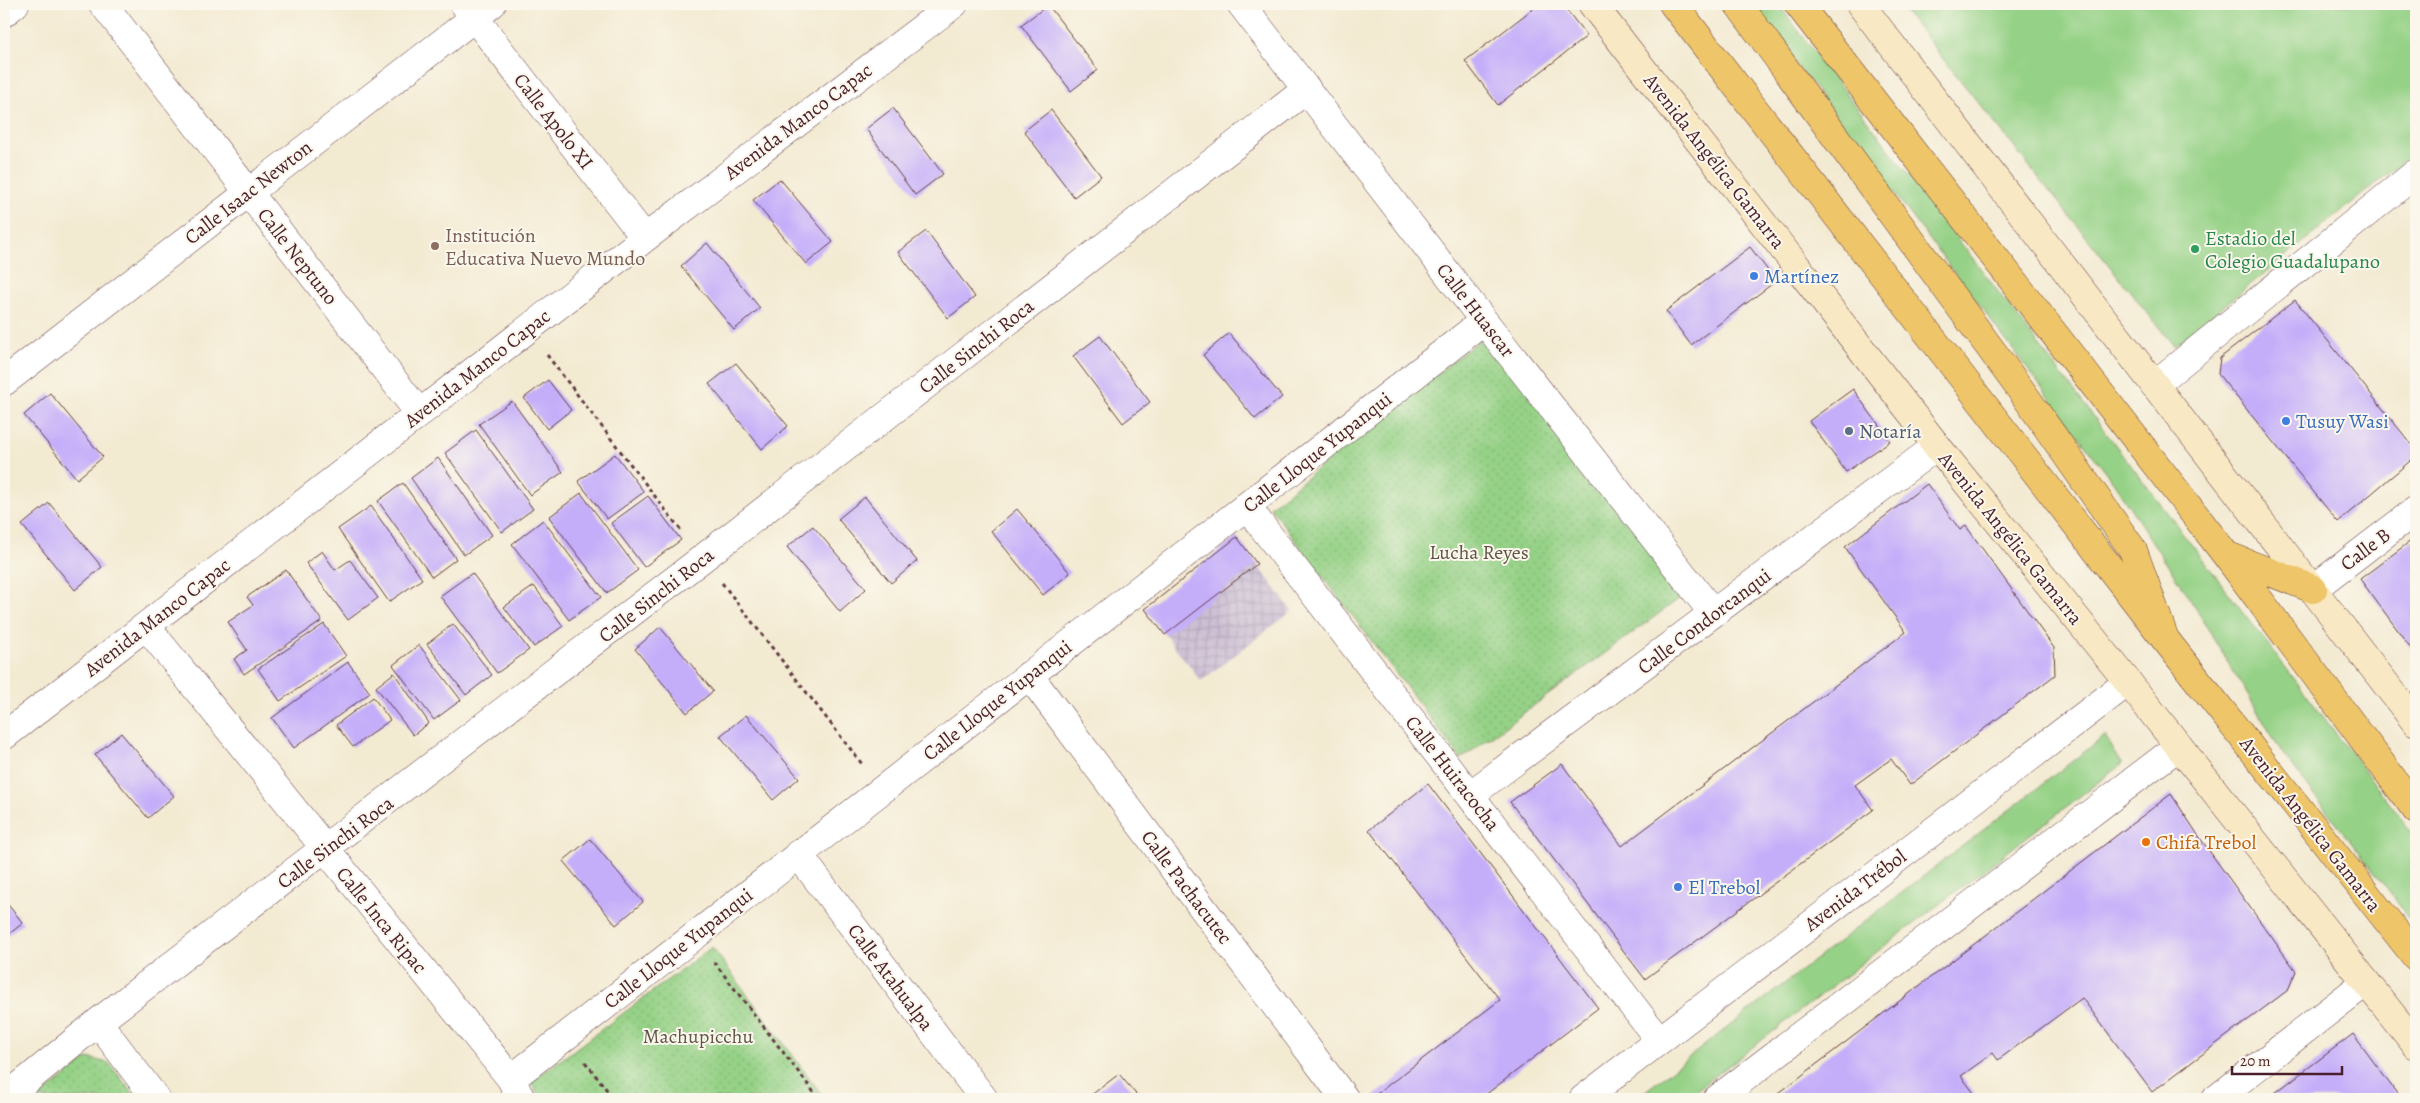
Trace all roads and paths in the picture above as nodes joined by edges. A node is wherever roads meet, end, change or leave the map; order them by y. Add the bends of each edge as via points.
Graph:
1 (15, 4) edge
2 (103, 4) edge
3 (954, 4) edge
4 (1241, 4) edge
5 (1592, 4) edge
6 (1673, 4) edge
7 (1738, 4) edge
8 (1798, 4) edge
9 (1860, 4) edge
10 (477, 8) edge
11 (4, 13) edge
12 (1307, 89) junction
13 (2416, 172) edge
14 (248, 192) junction
15 (644, 238) junction
16 (1484, 321) junction
17 (4, 382) edge
18 (2154, 385) junction
19 (419, 413) junction
20 (1937, 446) junction
21 (1247, 507) junction
22 (2416, 510) edge
23 (2226, 555) junction
24 (2313, 589) junction
25 (1713, 614) junction
26 (146, 626) junction
27 (2165, 639) junction
28 (1029, 675) junction
29 (2128, 682) junction
30 (2416, 723) edge
31 (4, 736) edge
32 (2179, 746) junction
33 (1470, 795) junction
34 (2416, 810) edge
35 (325, 849) junction
36 (798, 854) junction
37 (709, 956) dead end
38 (2416, 957) edge
39 (2366, 982) junction
40 (98, 1022) junction
41 (1659, 1040) junction
42 (2416, 1045) edge
43 (580, 1056) dead end
44 (516, 1089) edge
45 (4, 1099) edge
46 (156, 1099) edge
47 (614, 1099) edge
48 (820, 1099) edge
49 (984, 1099) edge
50 (1345, 1099) edge
51 (1583, 1099) edge
52 (1717, 1099) edge
53 (2216, 1099) edge

1 - 11 street
2 - 14 street, Calle Neptuno
3 - 15 street, Avenida Manco Capac
4 - 12 street, Calle Huascar
5 - 20 main road, Avenida Angélica Gamarra
6 - 27 main road, Avenida Angélica Gamarra
7 - 27 main road via 2023,393 2133,550
8 - 23 main road
9 - 18 main road
10 - 14 street, Calle Isaac Newton
10 - 15 street, Calle Apolo XI
12 - 16 street, Calle Huascar
12 - 35 street, Calle Sinchi Roca
13 - 18 street
14 - 17 street, Calle Isaac Newton
14 - 19 street, Calle Neptuno
15 - 19 street, Avenida Manco Capac
16 - 21 street, Calle Lloque Yupanqui
16 - 25 street, Calle Huascar
18 - 24 main road
19 - 26 street, Avenida Manco Capac
20 - 25 street, Calle Condorcanqui
20 - 29 main road, Avenida Angélica Gamarra
21 - 28 street, Calle Lloque Yupanqui
21 - 33 street, Calle Huiracocha
22 - 24 street, Calle B
23 - 24 main road
23 - 34 main road
24 - 30 main road
25 - 33 street, Calle Condorcanqui
26 - 31 street, Avenida Manco Capac
26 - 35 street, Calle Inca Ripac
27 - 38 main road, Avenida Angélica Gamarra
28 - 36 street, Calle Lloque Yupanqui
28 - 50 street, Calle Pachacutec
29 - 32 main road, Avenida Angélica Gamarra
29 - 41 street, Avenida Trébol
32 - 39 main road, Avenida Angélica Gamarra
32 - 52 street
33 - 41 street, Calle Huiracocha
35 - 40 street, Calle Sinchi Roca
35 - 44 street, Calle Inca Ripac
36 - 44 street, Calle Lloque Yupanqui
36 - 49 street, Calle Atahualpa
37 - 48 path
39 - 42 main road, Avenida Angélica Gamarra
39 - 53 street
40 - 45 street, Calle Sinchi Roca
40 - 46 street
41 - 51 street, Avenida Trébol
43 - 47 path

